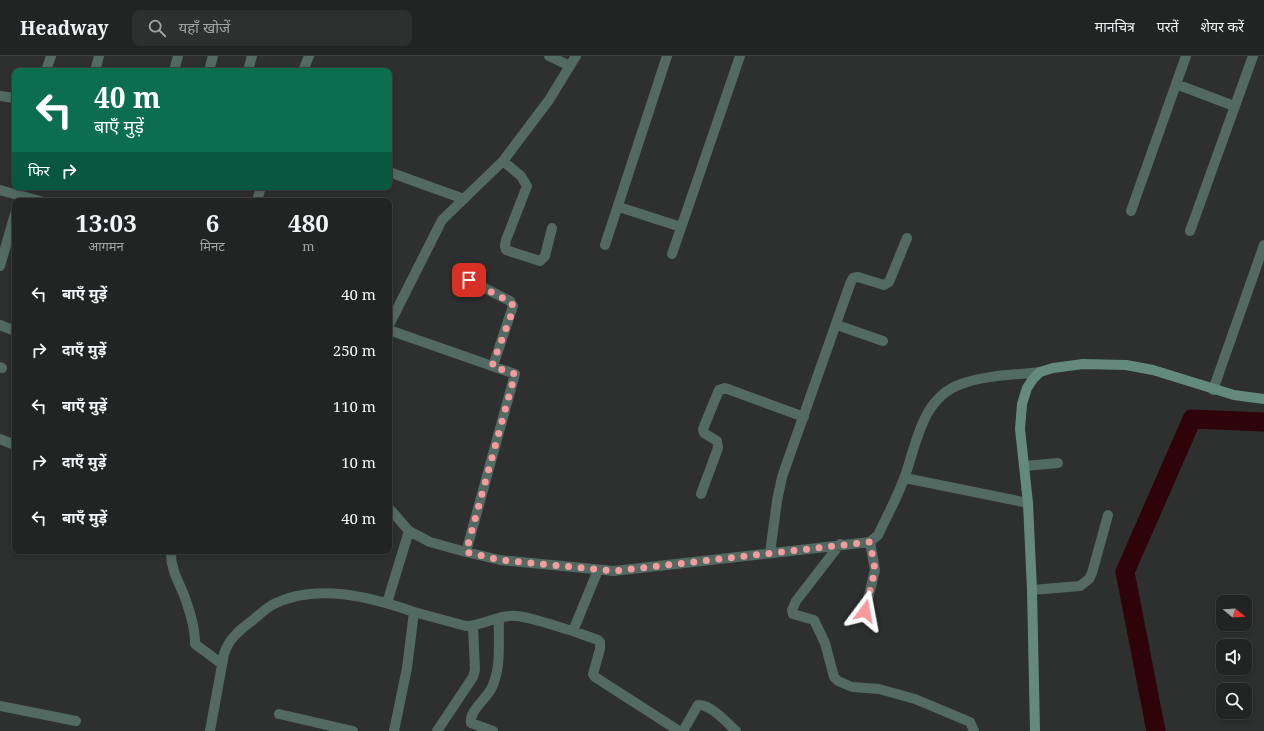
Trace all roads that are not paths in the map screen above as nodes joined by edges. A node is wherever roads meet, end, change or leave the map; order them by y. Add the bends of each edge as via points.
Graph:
1 (51, 56) edge
2 (99, 56) edge
3 (178, 56) edge
4 (213, 56) edge
5 (252, 56) edge
6 (309, 56) edge
7 (549, 56) edge
8 (576, 56) edge
9 (667, 56) edge
10 (740, 56) edge
11 (1186, 56) edge
12 (1253, 56) edge
13 (570, 66) junction
14 (249, 67) dead end
15 (47, 68) edge
16 (96, 68) edge
17 (175, 68) edge
18 (210, 68) edge
19 (304, 68) edge
20 (1176, 84) junction
21 (0, 96) edge
22 (12, 98) edge
23 (1234, 106) junction
24 (503, 161) junction
25 (392, 173) edge
26 (0, 190) edge
27 (19, 198) edge
28 (464, 199) junction
29 (619, 207) junction
30 (1131, 212) dead end
31 (681, 227) junction
32 (12, 228) edge
33 (552, 228) dead end
34 (1190, 231) dead end
35 (906, 238) dead end
36 (605, 245) dead end
37 (1264, 245) edge
38 (7, 250) edge
39 (672, 254) dead end
40 (0, 266) edge
41 (469, 280) dead end
42 (392, 319) edge
43 (0, 325) edge
44 (837, 325) junction
45 (12, 330) edge
46 (392, 331) edge
47 (883, 341) dead end
48 (492, 366) junction
49 (1040, 372) junction
50 (1213, 390) junction
51 (1264, 399) edge
52 (804, 417) junction
53 (0, 439) edge
54 (12, 444) edge
55 (1058, 463) dead end
56 (1025, 466) junction
57 (905, 478) junction
58 (701, 494) dead end
59 (1028, 503) junction
60 (392, 511) edge
61 (1108, 515) dead end
62 (409, 531) junction
63 (870, 542) junction
64 (840, 544) junction
65 (466, 552) junction
66 (770, 553) junction
67 (171, 554) edge
68 (598, 570) junction
69 (1032, 590) junction
70 (387, 603) junction
71 (865, 611) dead end
72 (414, 612) junction
73 (499, 618) junction
74 (474, 626) junction
75 (573, 631) junction
76 (222, 664) junction
77 (0, 706) edge
78 (279, 714) dead end
79 (76, 721) dead end
80 (210, 731) edge
81 (353, 731) edge
82 (394, 731) edge
83 (437, 731) edge
84 (493, 731) edge
85 (679, 731) edge
86 (683, 731) edge
87 (736, 731) edge
88 (974, 731) edge
89 (1035, 731) edge

1 - 15 street
2 - 16 street
3 - 17 street
4 - 18 street
5 - 14 street
6 - 19 street
7 - 13 street
8 - 13 street
9 - 29 street
10 - 31 street
11 - 20 street
12 - 23 street
13 - 24 street via 550,100
20 - 23 street
20 - 30 street
21 - 22 street
23 - 34 street
24 - 28 street
24 - 33 street via 521,176 527,186 504,246 506,250 540,260 544,256
25 - 28 street
26 - 27 street
28 - 42 street via 442,220
29 - 31 street
29 - 36 street
31 - 39 street
32 - 38 street
35 - 44 street via 889,282 884,285 858,277 853,278
37 - 50 street
38 - 40 street
41 - 48 street via 510,301 513,306
43 - 45 street
44 - 47 street
44 - 52 street
46 - 48 street
48 - 65 street via 515,374
49 - 50 street via 1083,364 1126,365 1153,370
49 - 56 street via 1027,388 1022,404 1020,429
49 - 57 street via 976,380 946,391 932,405 925,418
50 - 51 street
52 - 58 street via 725,388 719,390 703,429 704,433 718,442 718,448
52 - 66 street via 779,489
53 - 54 street
55 - 56 street
56 - 59 street
57 - 59 street
57 - 63 street via 878,535
59 - 69 street
60 - 62 street
61 - 69 street via 1090,580 1080,586
62 - 65 street via 430,542
62 - 70 street
63 - 64 street
63 - 71 street via 875,570
64 - 66 street
64 - 88 street via 796,601 792,610 793,614 814,620 825,643 834,676 838,681 852,687 879,689 915,699 970,722
65 - 68 street via 500,560
66 - 68 street via 614,571
67 - 76 street via 174,571 195,627 196,644
68 - 75 street
69 - 89 street
70 - 72 street
70 - 76 street via 351,595 324,594 290,598 271,605 233,637 227,645
72 - 74 street via 456,624
72 - 82 street via 407,668
73 - 74 street
73 - 75 street via 519,616
73 - 84 street via 494,680 471,721
74 - 83 street via 473,677
75 - 85 street via 600,642 593,674 595,677
76 - 80 street
77 - 79 street
78 - 81 street
86 - 87 street via 698,705 702,705

